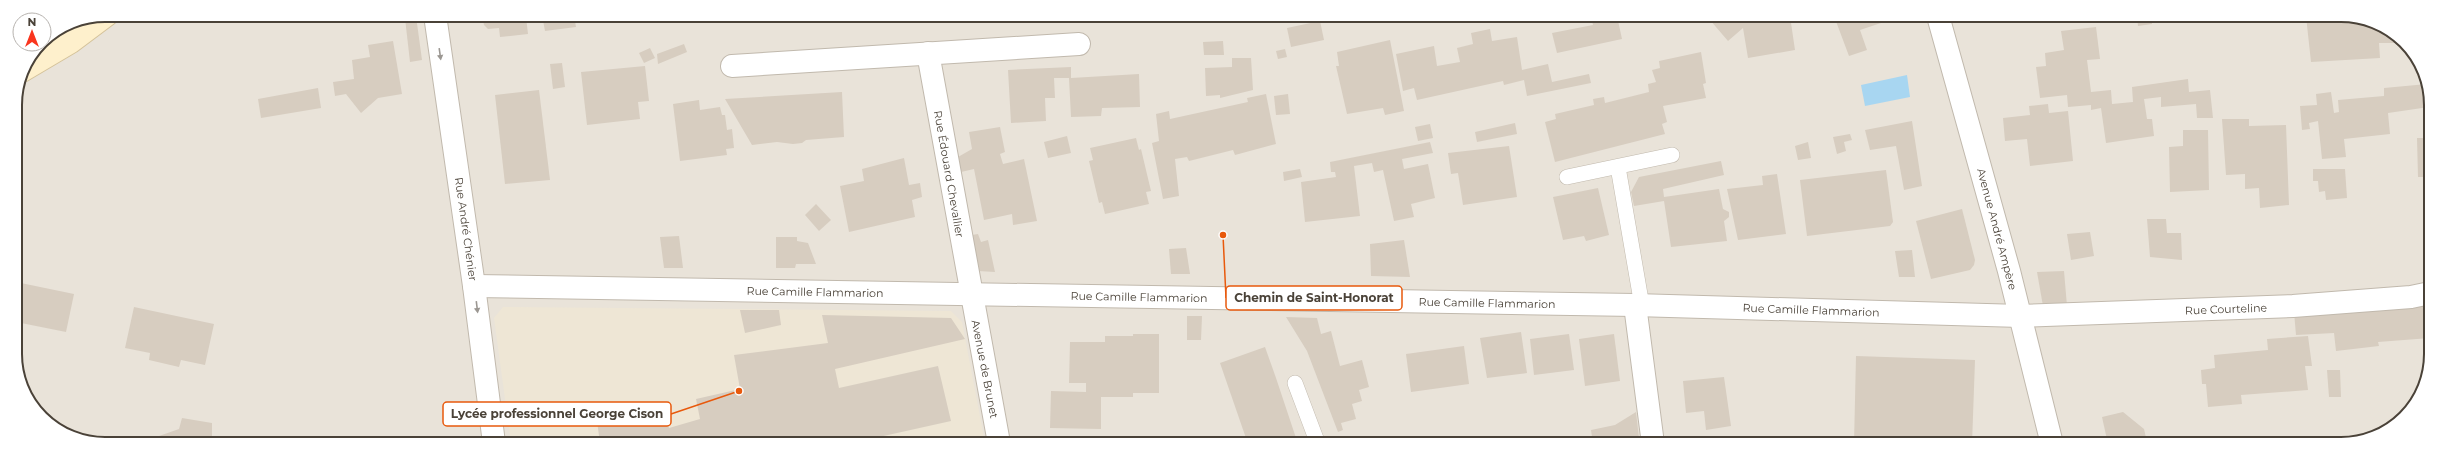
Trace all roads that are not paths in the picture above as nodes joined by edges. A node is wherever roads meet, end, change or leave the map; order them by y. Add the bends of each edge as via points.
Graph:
1 (436, 22) edge
2 (1940, 22) edge
3 (96, 23) edge
4 (1079, 44) dead end
5 (928, 53) junction
6 (33, 64) edge
7 (732, 66) dead end
8 (1672, 156) dead end
9 (1618, 167) junction
10 (1567, 177) dead end
11 (474, 286) junction
12 (970, 294) junction
13 (2424, 294) edge
14 (1639, 305) junction
15 (2021, 316) junction
16 (1295, 383) dead end
17 (493, 437) edge
18 (998, 437) edge
19 (1315, 437) edge
20 (1652, 437) edge
21 (2050, 437) edge

1 -> 11 street, Rue André Chénier
2 - 15 street, Avenue André Ampère
3 - 6 street
4 - 5 street
5 - 7 street
5 - 12 street, Rue Édouard Chevallier
8 - 9 lane
9 - 10 lane
9 - 14 lane
11 - 12 street, Rue Camille Flammarion
11 -> 17 street, Rue André Chénier
12 - 14 street, Rue Camille Flammarion
12 - 18 street, Avenue de Brunet
13 - 15 street, Rue Courteline via 2293,306
14 - 15 street, Rue Camille Flammarion
14 - 20 street
15 - 21 street, Avenue André Ampère
16 - 19 lane

